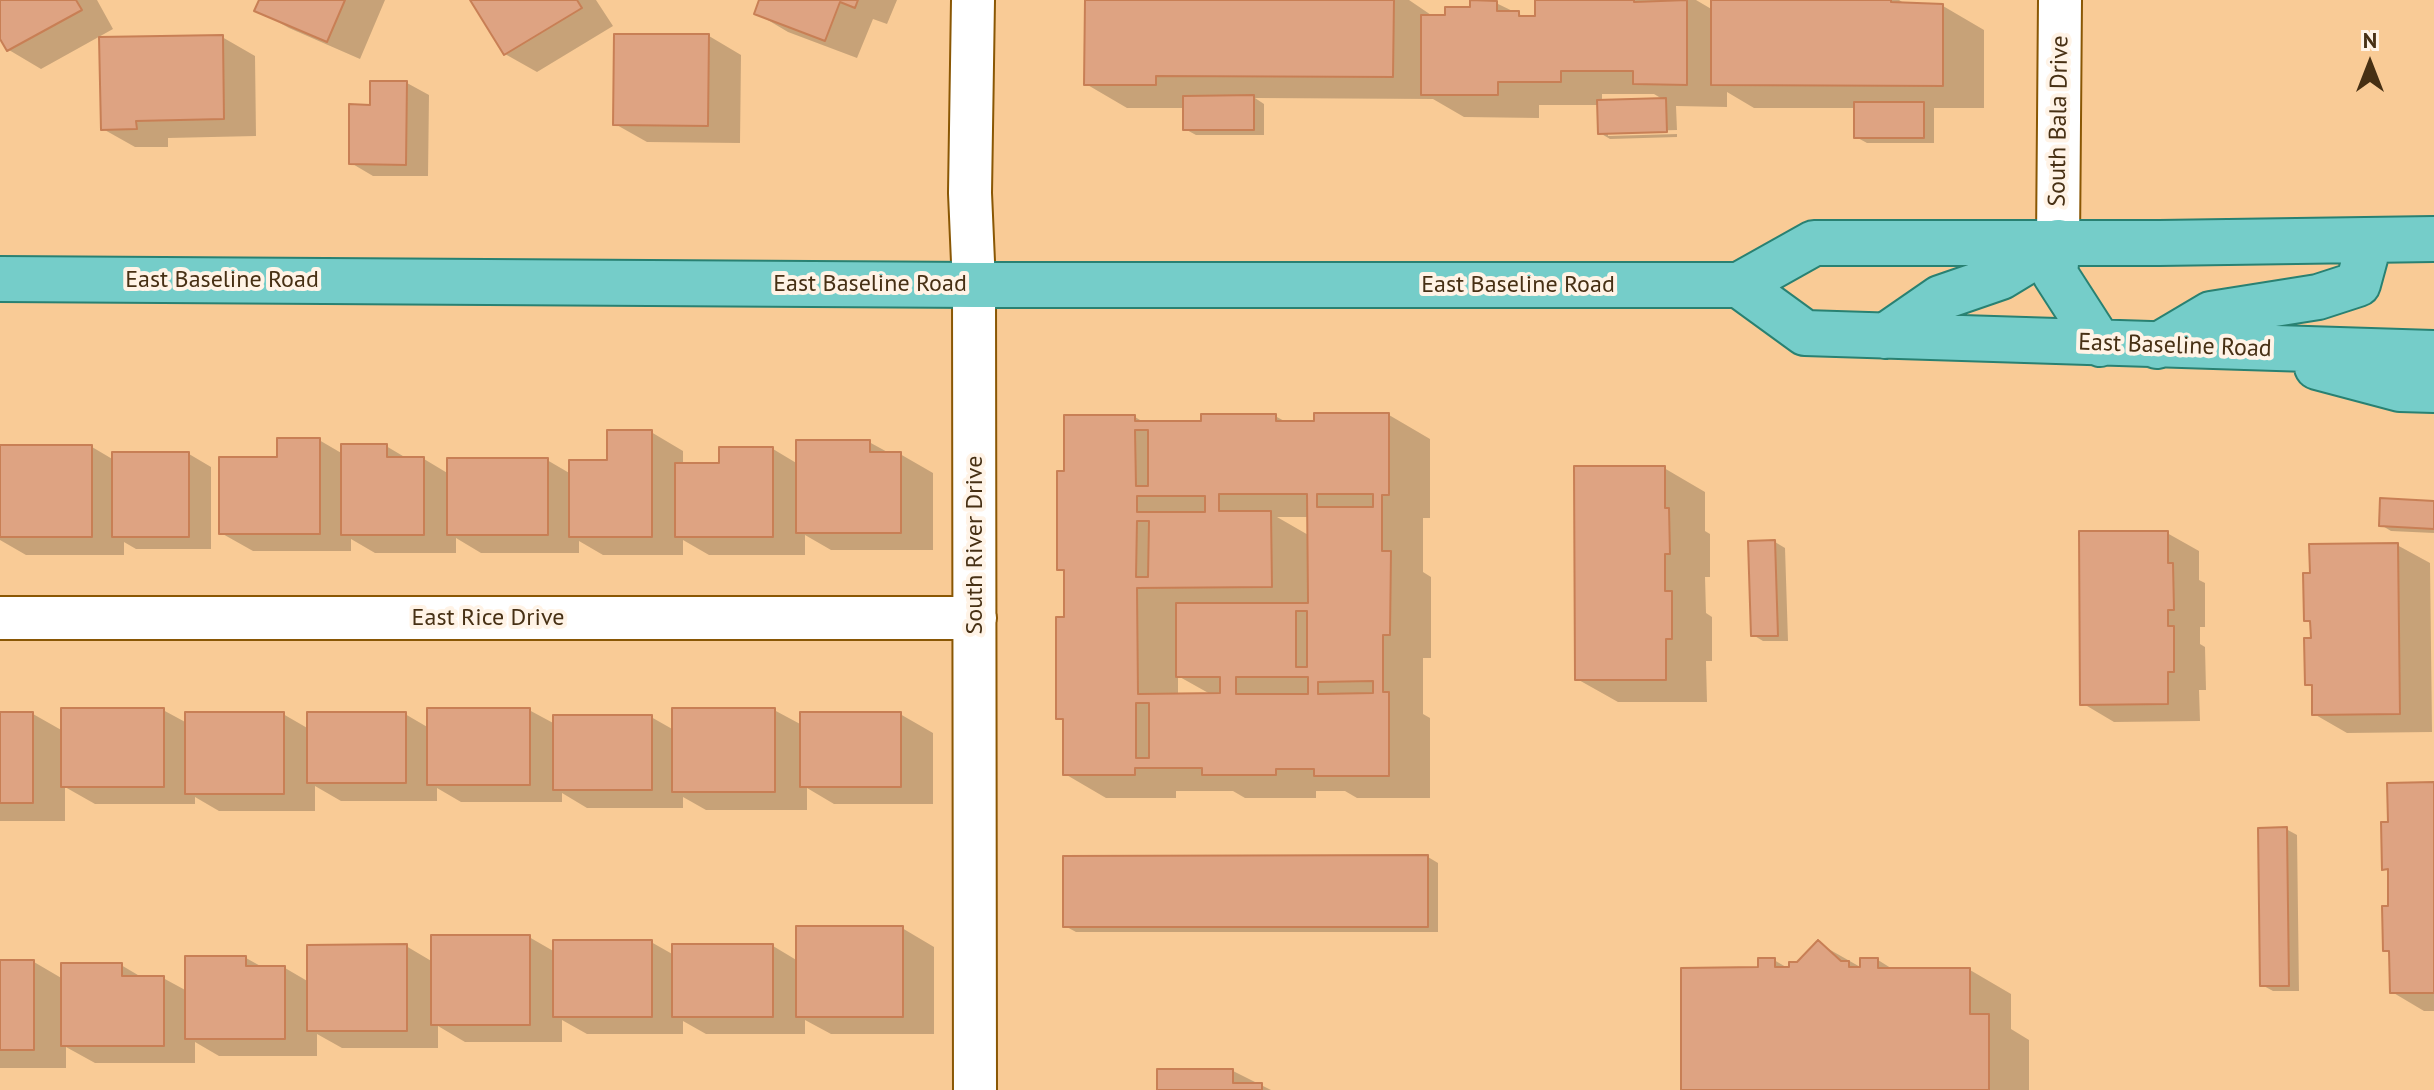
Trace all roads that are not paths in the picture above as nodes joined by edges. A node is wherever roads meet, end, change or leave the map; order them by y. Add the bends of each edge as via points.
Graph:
1 (973, 0) edge
2 (2060, 0) edge
3 (2434, 239) edge
4 (2370, 240) junction
5 (2058, 242) junction
6 (0, 279) edge
7 (974, 285) junction
8 (1739, 285) junction
9 (1885, 336) junction
10 (2100, 344) junction
11 (2157, 346) junction
12 (2249, 348) junction
13 (2434, 353) edge
14 (2434, 390) edge
15 (0, 618) edge
16 (975, 618) junction
17 (975, 1090) edge

1 - 7 street, South River Drive
2 - 5 street, South Bala Drive
3 - 4 main road, East Baseline Road
4 - 5 main road, East Baseline Road
4 - 11 main road via 2358,284 2318,297 2211,314
5 - 8 main road, East Baseline Road via 1814,243
5 - 9 main road via 2001,277 1940,298
5 - 10 main road via 2055,274
6 - 7 main road, East Baseline Road
7 - 8 main road, East Baseline Road
7 - 16 street, South River Drive
8 - 9 main road, East Baseline Road via 1805,333
9 - 10 main road, East Baseline Road
10 - 11 main road, East Baseline Road
11 - 12 main road, East Baseline Road
12 - 13 main road, East Baseline Road
12 - 14 main road via 2400,389
15 - 16 street, East Rice Drive
16 - 17 street, South River Drive

